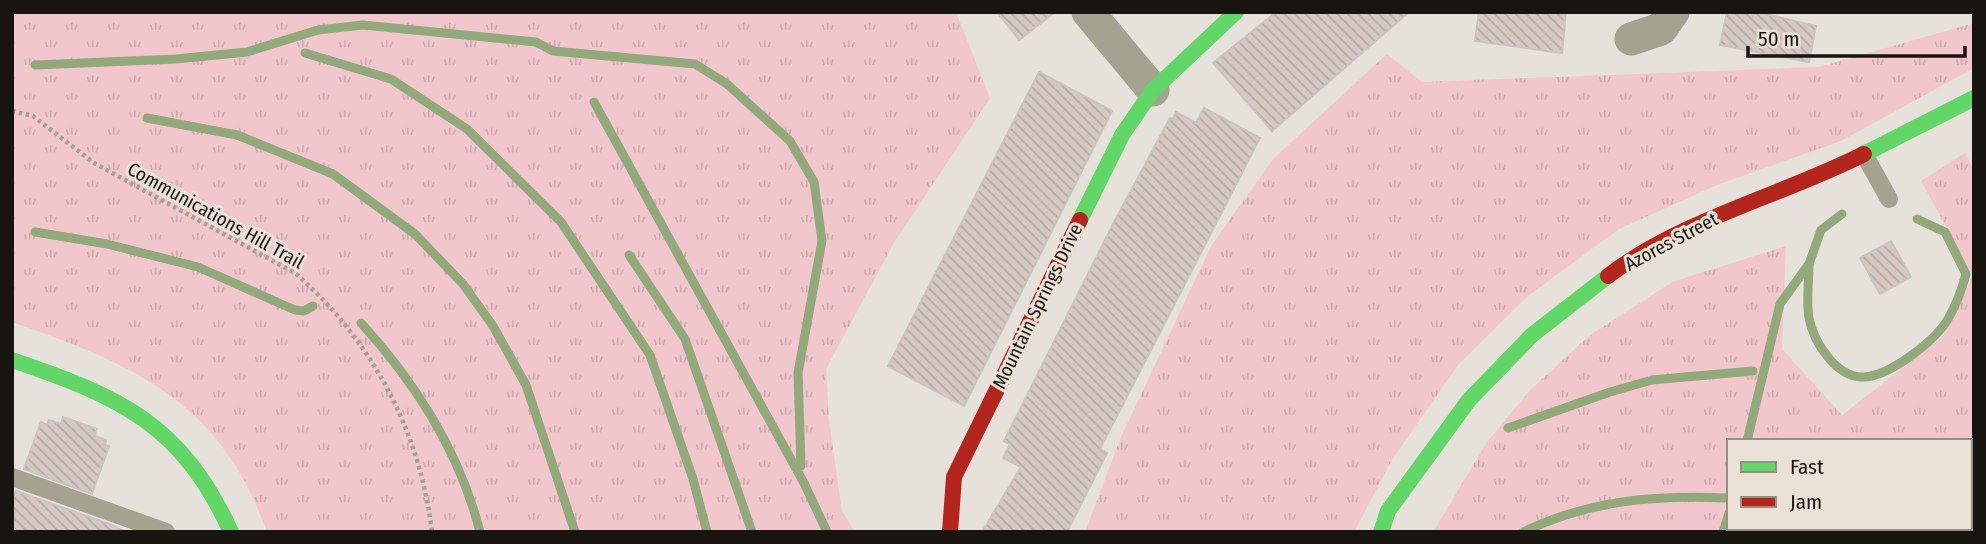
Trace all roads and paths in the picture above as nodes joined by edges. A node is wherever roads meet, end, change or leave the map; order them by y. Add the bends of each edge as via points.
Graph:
1 (1088, 12) edge
2 (1236, 12) edge
3 (1673, 12) edge
4 (1631, 38) dead end
5 (1153, 90) junction
6 (1974, 98) edge
7 (12, 111) edge
8 (1864, 154) junction
9 (1889, 199) dead end
10 (15, 368) edge
11 (12, 477) edge
12 (166, 532) edge
13 (231, 532) edge
14 (432, 532) edge
15 (950, 532) edge
16 (1381, 532) edge

1 - 5 street
2 - 5 street, Mountain Springs Drive
3 - 4 street via 1661,29
5 - 15 street, Mountain Springs Drive via 1122,135 954,477
6 - 8 street, Azores Street
7 - 14 path, Communications Hill Trail via 33,116 94,163 295,273 324,298 384,380 403,418 426,487
8 - 9 lane
8 - 16 street, Azores Street via 1718,216 1626,262 1532,335 1469,400 1388,511
10 - 13 street via 106,396 164,430 188,457
11 - 12 lane

